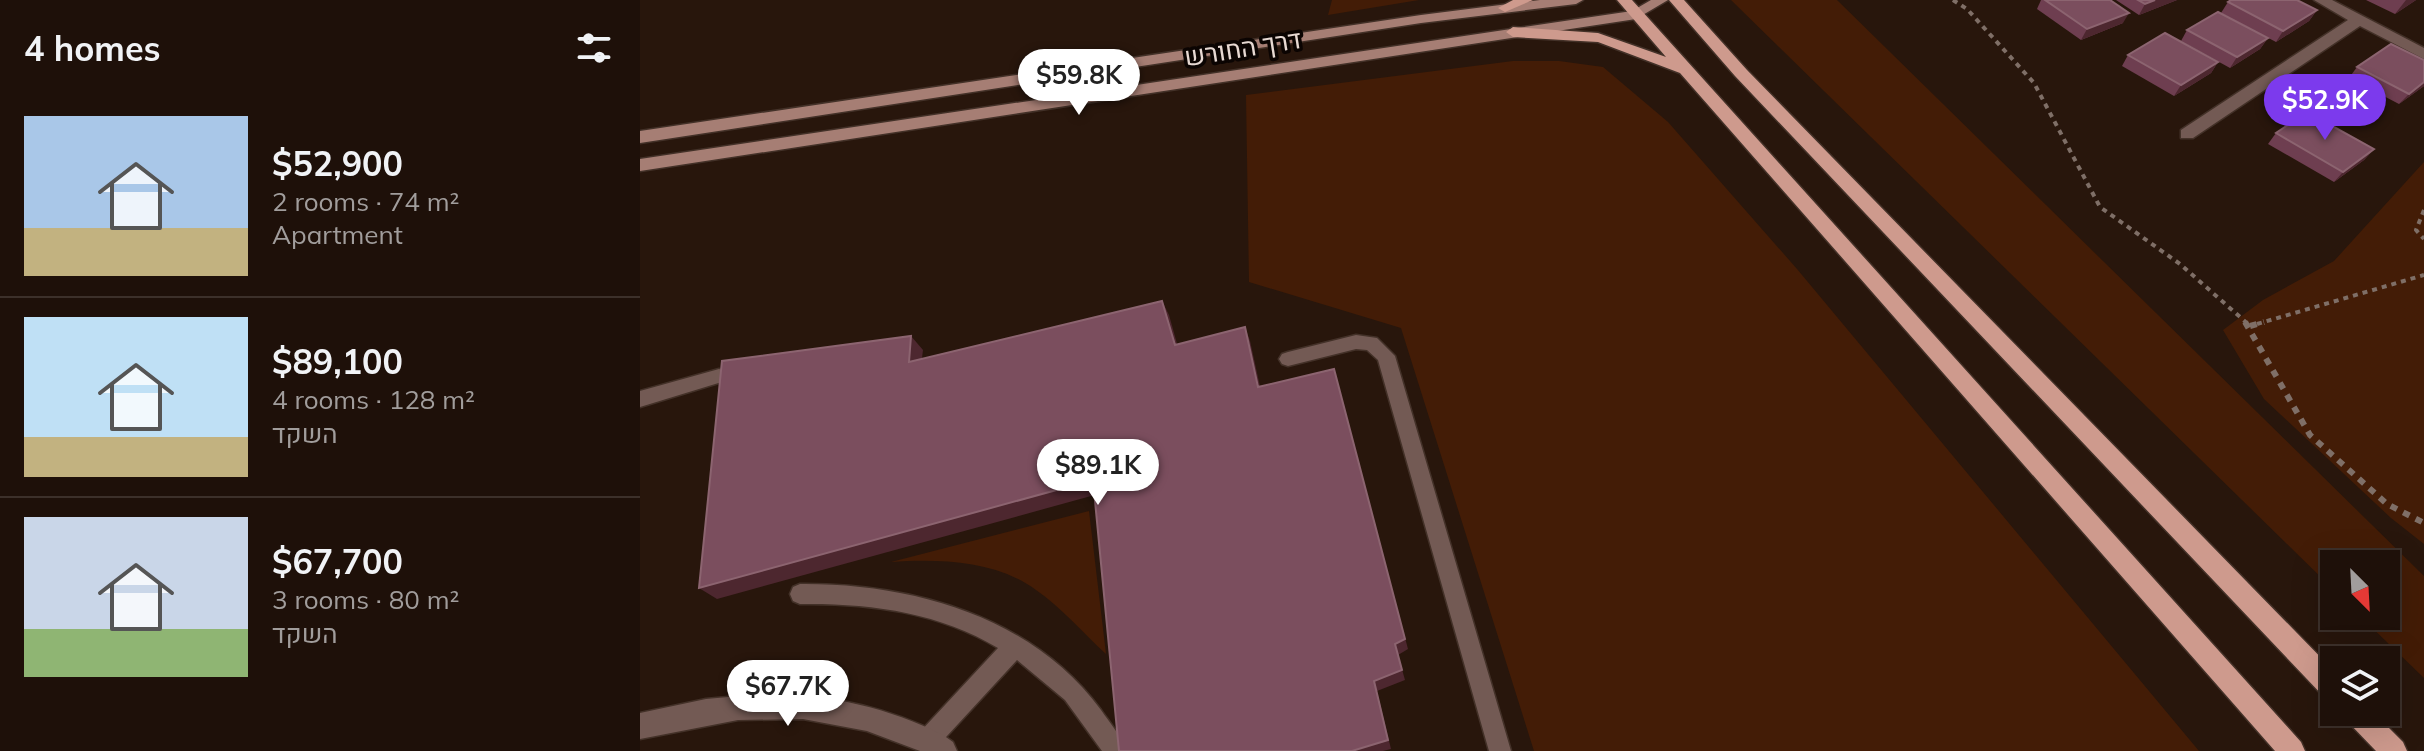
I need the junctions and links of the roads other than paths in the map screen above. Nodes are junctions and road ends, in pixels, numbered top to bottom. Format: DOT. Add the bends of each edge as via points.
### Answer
graph roads {
  1 [pos="1526,0"];
  2 [pos="1576,0"];
  3 [pos="1661,0"];
  4 [pos="1676,0"];
  5 [pos="2321,0"];
  6 [pos="1630,7"];
  7 [pos="1505,8"];
  8 [pos="2359,20"];
  9 [pos="1513,32"];
  10 [pos="2424,54"];
  11 [pos="1686,73"];
  12 [pos="2187,134"];
  13 [pos="640,137"];
  14 [pos="640,165"];
  15 [pos="1288,359"];
  16 [pos="719,376"];
  17 [pos="640,399"];
  18 [pos="800,594"];
  19 [pos="1015,646"];
  20 [pos="2320,674"];
  21 [pos="640,726"];
  22 [pos="2370,726"];
  23 [pos="936,746"];
  24 [pos="1116,751"];
  25 [pos="1500,751"];
  26 [pos="2292,751"];
  27 [pos="2394,751"];
  1 -- 7 [label="main road"];
  2 -- 7 [label="street, דרך החורש"];
  3 -- 6 [label="street, דרך החורש"];
  4 -- 20 [label="main road"];
  5 -- 8 [label="street"];
  6 -- 9 [label="street, דרך החורש"];
  6 -- 11 [label="main road"];
  7 -- 13 [label="street, דרך החורש"];
  8 -- 10 [label="street"];
  8 -- 12 [label="street"];
  9 -- 11 [label="main road" via="1596,35 1633,45"];
  9 -- 14 [label="street, דרך החורש"];
  11 -- 26 [label="main road"];
  15 -- 25 [label="lane" via="1356,342 1371,343 1386,356"];
  16 -- 17 [label="lane"];
  18 -- 19 [label="lane" via="874,595 920,605 972,623"];
  19 -- 23 [label="lane"];
  19 -- 24 [label="lane" via="1056,676"];
  21 -- 23 [label="street" via="756,703 799,704 863,714"];
  22 -- 27 [label="main road"];
}
